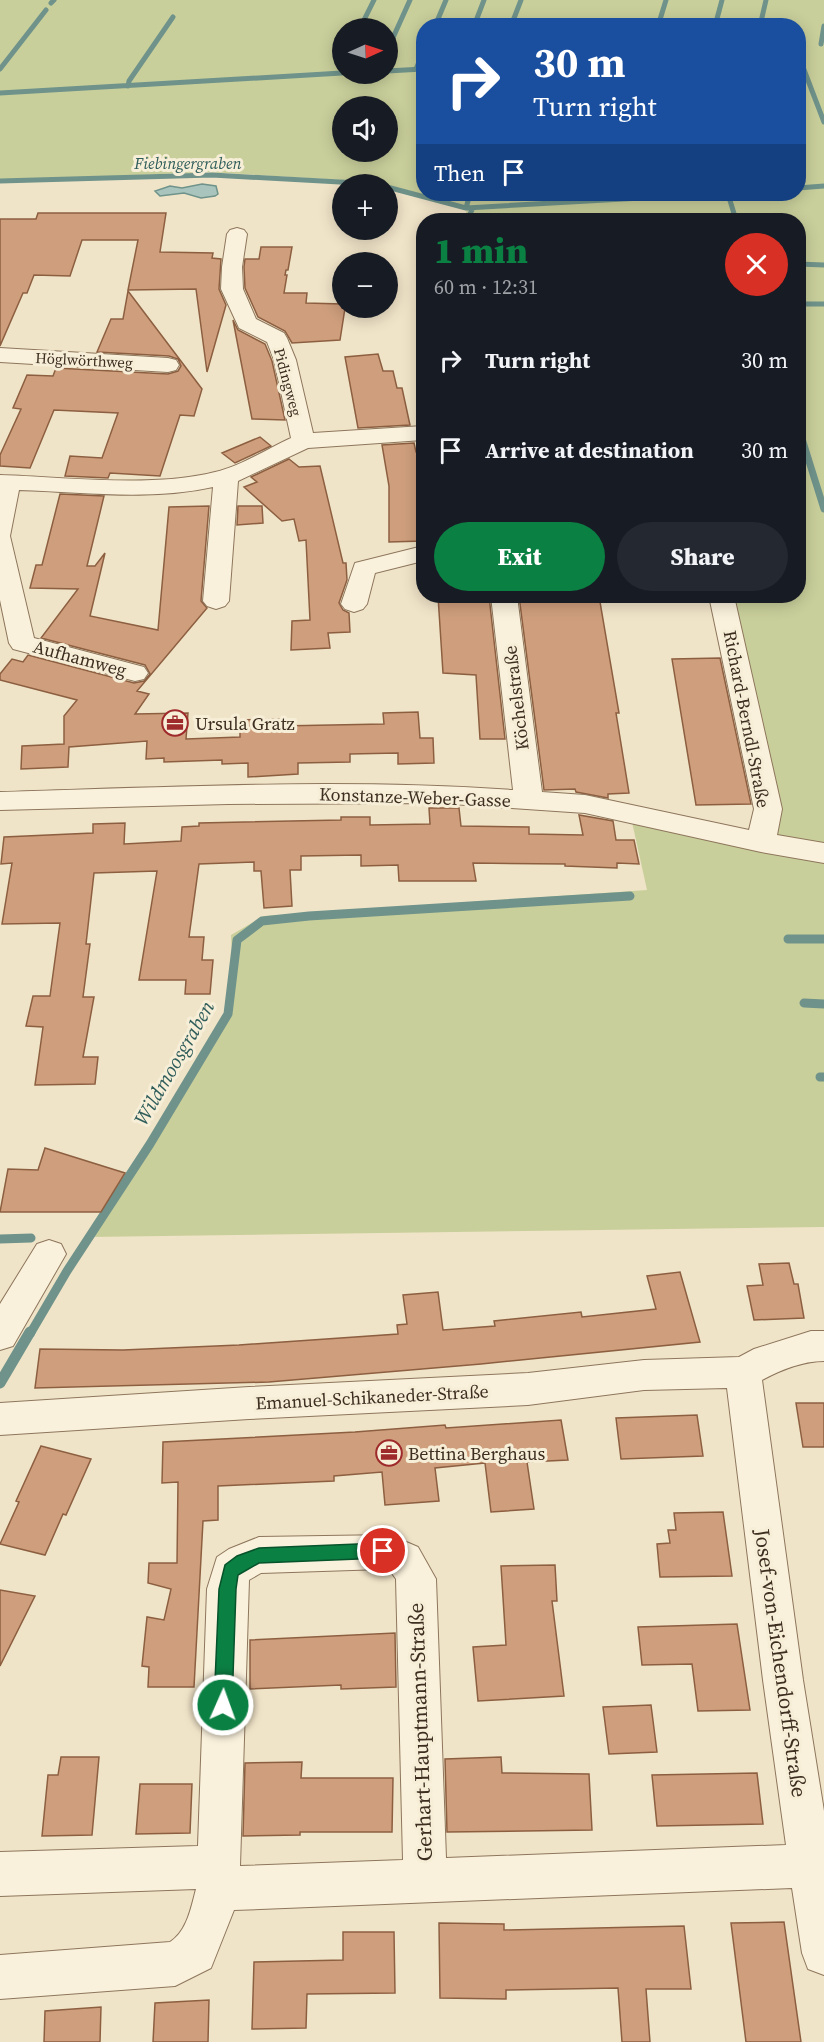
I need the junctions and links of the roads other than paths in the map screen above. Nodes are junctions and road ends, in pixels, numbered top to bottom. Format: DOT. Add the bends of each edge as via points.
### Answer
graph roads {
  1 [pos="237,234"];
  2 [pos="0,355"];
  3 [pos="168,365"];
  4 [pos="416,433"];
  5 [pos="303,441"];
  6 [pos="226,477"];
  7 [pos="4,483"];
  8 [pos="0,532"];
  9 [pos="0,539"];
  10 [pos="416,555"];
  11 [pos="216,601"];
  12 [pos="505,603"];
  13 [pos="724,603"];
  14 [pos="354,604"];
  15 [pos="135,673"];
  16 [pos="0,801"];
  17 [pos="529,801"];
  18 [pos="761,842"];
  19 [pos="824,853"];
  20 [pos="49,1254"];
  21 [pos="0,1335"];
  22 [pos="824,1346"];
  23 [pos="743,1372"];
  24 [pos="0,1419"];
  25 [pos="809,1866"];
  26 [pos="0,1874"];
  27 [pos="218,1878"];
  28 [pos="425,1882"];
  29 [pos="824,1953"];
  30 [pos="0,1977"];
  1 -- 5 [label="street, Pidingweg" via="232,289 248,322 276,338 285,360"];
  2 -- 3 [label="street, Höglwörthweg"];
  4 -- 5 [label="street, Pidingweg"];
  5 -- 6 [label="street, Pidingweg"];
  6 -- 7 [label="street, Pidingweg" via="190,485 146,487"];
  6 -- 11 [label="street"];
  7 -- 8 [label="street"];
  9 -- 15 [label="street, Aufhamweg" via="22,643"];
  10 -- 14 [label="street" via="364,568"];
  12 -- 17 [label="street, Köchelstraße"];
  13 -- 18 [label="street, Richard-Berndl-Straße" via="768,809"];
  16 -- 17 [label="street, Konstanze-Weber-Gasse" via="438,794"];
  17 -- 18 [label="street, Konstanze-Weber-Gasse" via="585,804"];
  18 -- 19 [label="street, Konstanze-Weber-Gasse"];
  20 -- 21 [label="street"];
  22 -- 23 [label="street" via="778,1356"];
  23 -- 24 [label="street, Emanuel-Schikaneder-Straße" via="644,1376 528,1389"];
  23 -- 25 [label="street, Josef-von-Eichendorff-Straße"];
  25 -- 28 [label="street, Gerhart-Hauptmann-Straße"];
  25 -- 29 [label="street, Josef-von-Eichendorff-Straße"];
  26 -- 27 [label="street, Gerhart-Hauptmann-Straße"];
  27 -- 28 [label="street, Gerhart-Hauptmann-Straße"];
  27 -- 28 [label="street, Gerhart-Hauptmann-Straße" via="227,1589 231,1570 259,1555 383,1551 398,1553 409,1562 416,1579"];
  27 -- 30 [label="street, Gerhart-Hauptmann-Straße" via="209,1921 195,1952 175,1965"];
}
